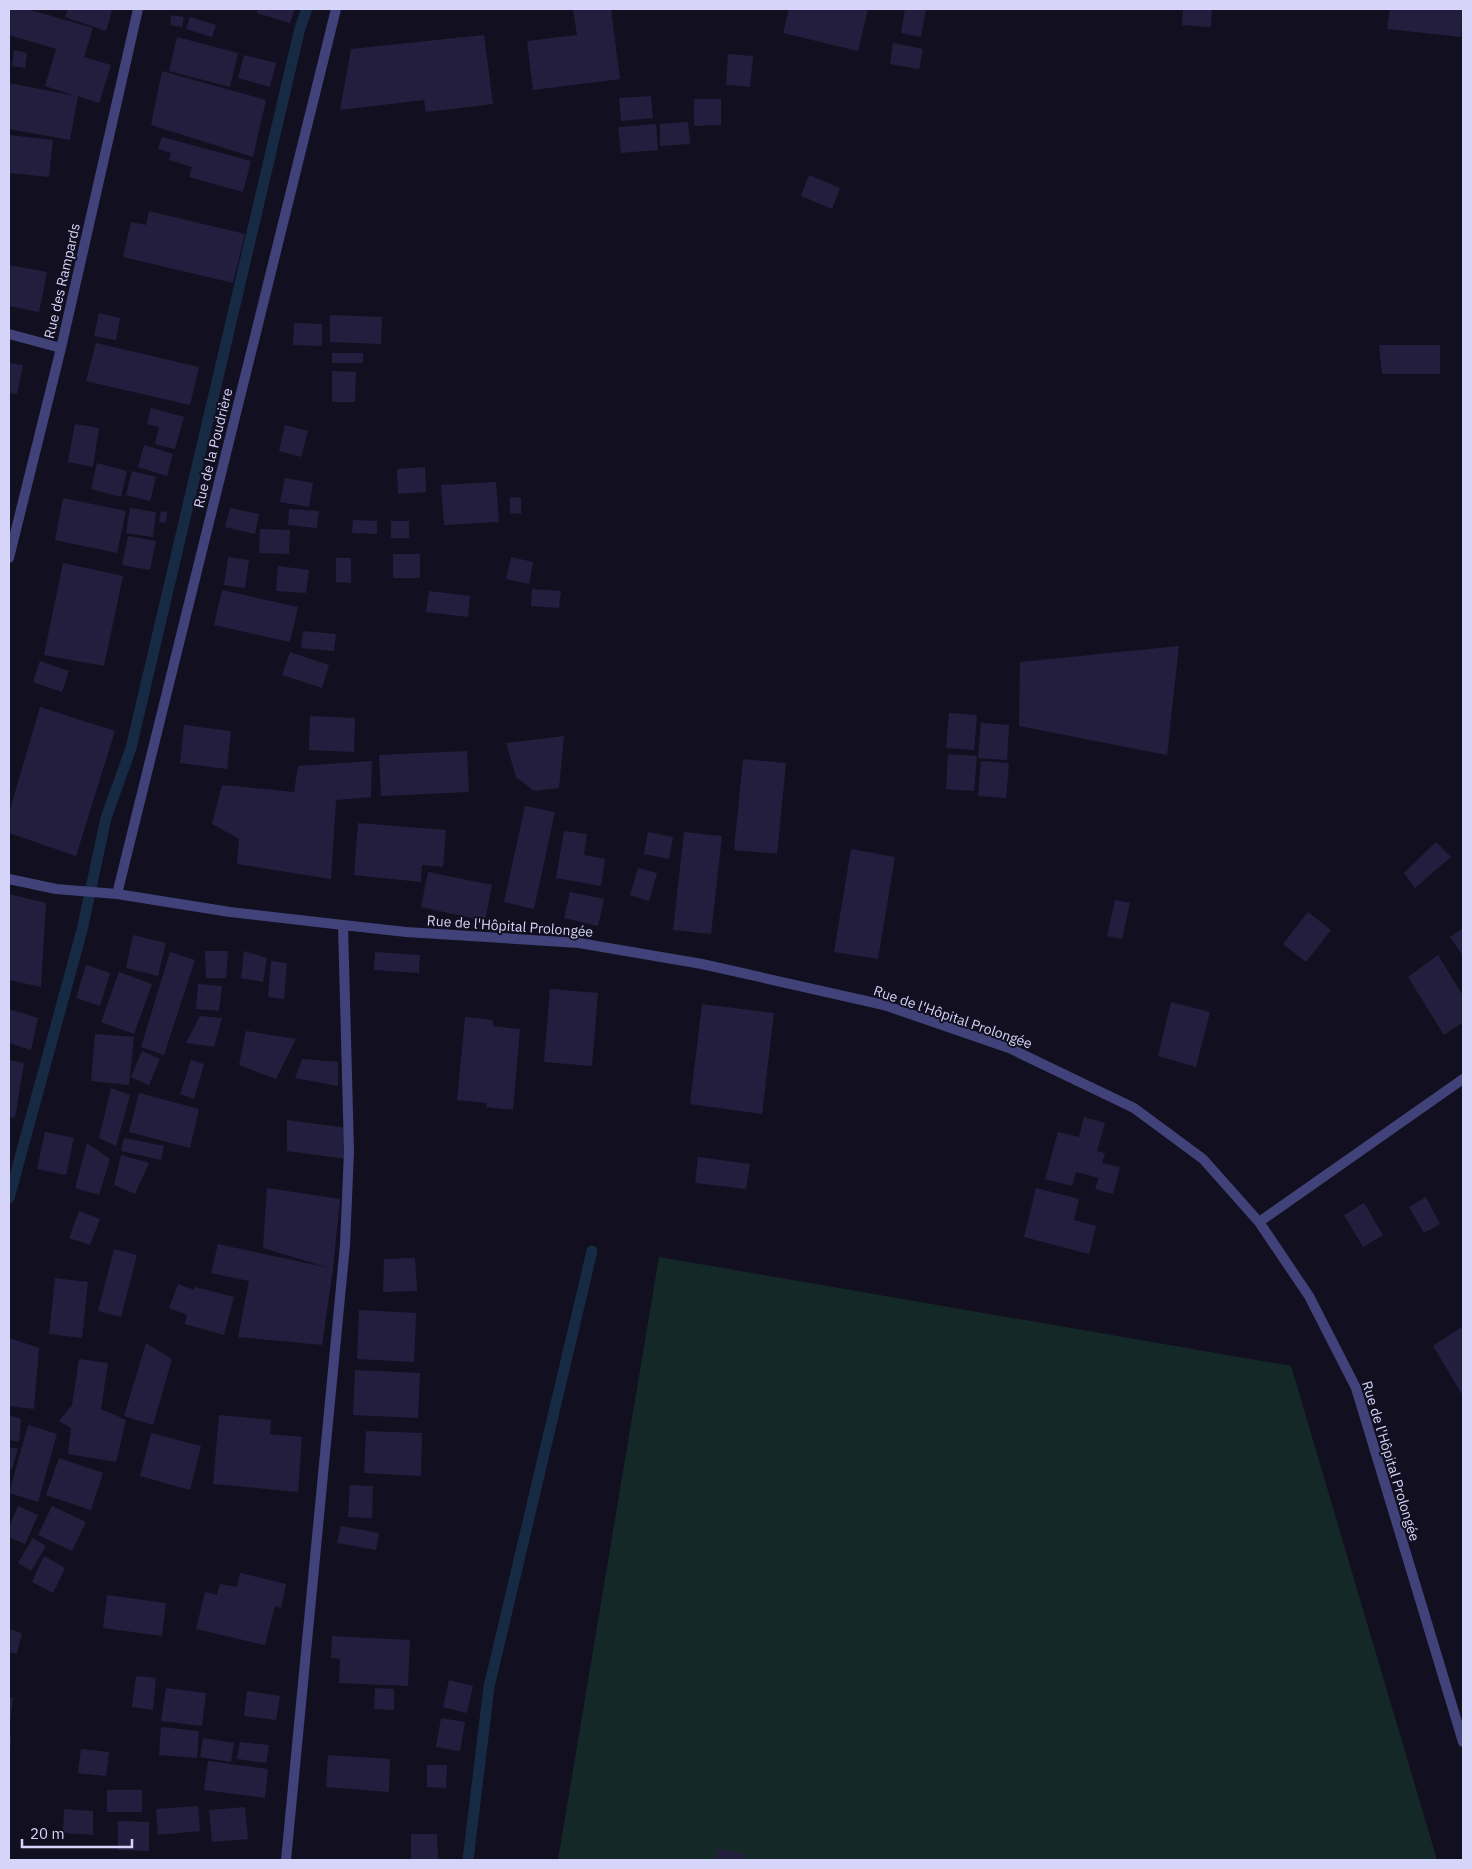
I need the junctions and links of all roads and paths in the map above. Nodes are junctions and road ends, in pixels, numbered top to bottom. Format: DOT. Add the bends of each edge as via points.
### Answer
graph roads {
  1 [pos="138,9"];
  2 [pos="336,9"];
  3 [pos="9,334"];
  4 [pos="61,348"];
  5 [pos="9,558"];
  6 [pos="9,879"];
  7 [pos="117,894"];
  8 [pos="343,925"];
  9 [pos="1463,1079"];
  10 [pos="1259,1222"];
  11 [pos="1463,1742"];
  12 [pos="286,1860"];
  1 -- 4 [label="street, Rue des Rampards"];
  2 -- 7 [label="street, Rue de la Poudrière"];
  3 -- 4 [label="street"];
  4 -- 5 [label="street, Rue des Rampards"];
  6 -- 7 [label="street, Rue de l'Hôpital Prolongée" via="56,889"];
  7 -- 8 [label="street, Rue de l'Hôpital Prolongée"];
  8 -- 10 [label="street, Rue de l'Hôpital Prolongée" via="579,942 702,964 884,1005 1009,1048 1134,1108 1203,1159"];
  8 -- 12 [label="street" via="350,1151 346,1245"];
  9 -- 10 [label="street"];
  10 -- 11 [label="street, Rue de l'Hôpital Prolongée" via="1310,1296 1356,1388"];
}
